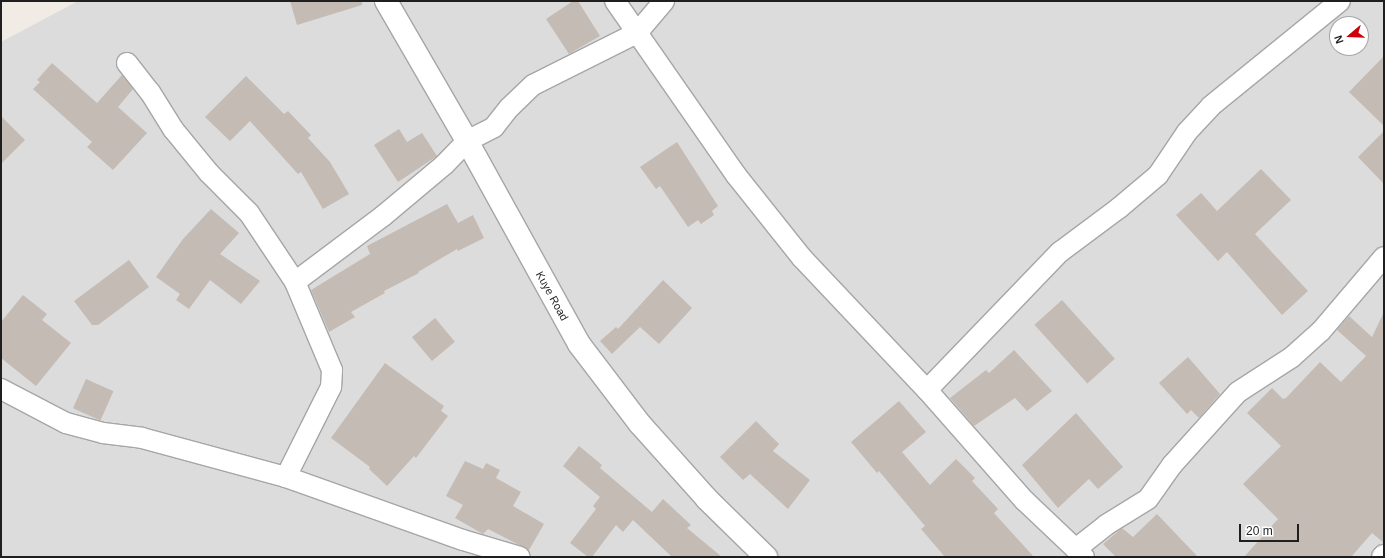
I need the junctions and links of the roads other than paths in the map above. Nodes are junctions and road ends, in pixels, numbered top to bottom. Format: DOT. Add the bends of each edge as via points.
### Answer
graph roads {
  1 [pos="386,1"];
  2 [pos="616,1"];
  3 [pos="664,1"];
  4 [pos="1340,1"];
  5 [pos="636,34"];
  6 [pos="127,63"];
  7 [pos="467,141"];
  8 [pos="1384,257"];
  9 [pos="295,282"];
  10 [pos="1,389"];
  11 [pos="927,390"];
  12 [pos="286,477"];
  13 [pos="1080,553"];
  14 [pos="1384,555"];
  15 [pos="520,557"];
  16 [pos="766,557"];
  17 [pos="1382,557"];
  1 -- 7 [label="street, Kuye Road"];
  2 -- 5 [label="street"];
  3 -- 5 [label="street"];
  4 -- 11 [label="street" via="1211,106 1187,132 1158,175 1060,252"];
  5 -- 7 [label="street" via="533,85 508,108 494,127"];
  5 -- 11 [label="street" via="736,175 802,258"];
  6 -- 9 [label="street" via="150,92 173,129 209,173 249,213"];
  7 -- 9 [label="street" via="444,165 383,216"];
  7 -- 16 [label="street, Kuye Road" via="579,344 640,424 707,499"];
  8 -- 13 [label="street" via="1321,331 1292,357 1238,392 1172,465 1148,499 1106,524"];
  9 -- 12 [label="street" via="332,370 331,387"];
  10 -- 12 [label="street" via="66,423 103,433 142,438"];
  11 -- 13 [label="street" via="1025,500"];
  12 -- 15 [label="street" via="463,540"];
  14 -- 17 [label="street"];
}
